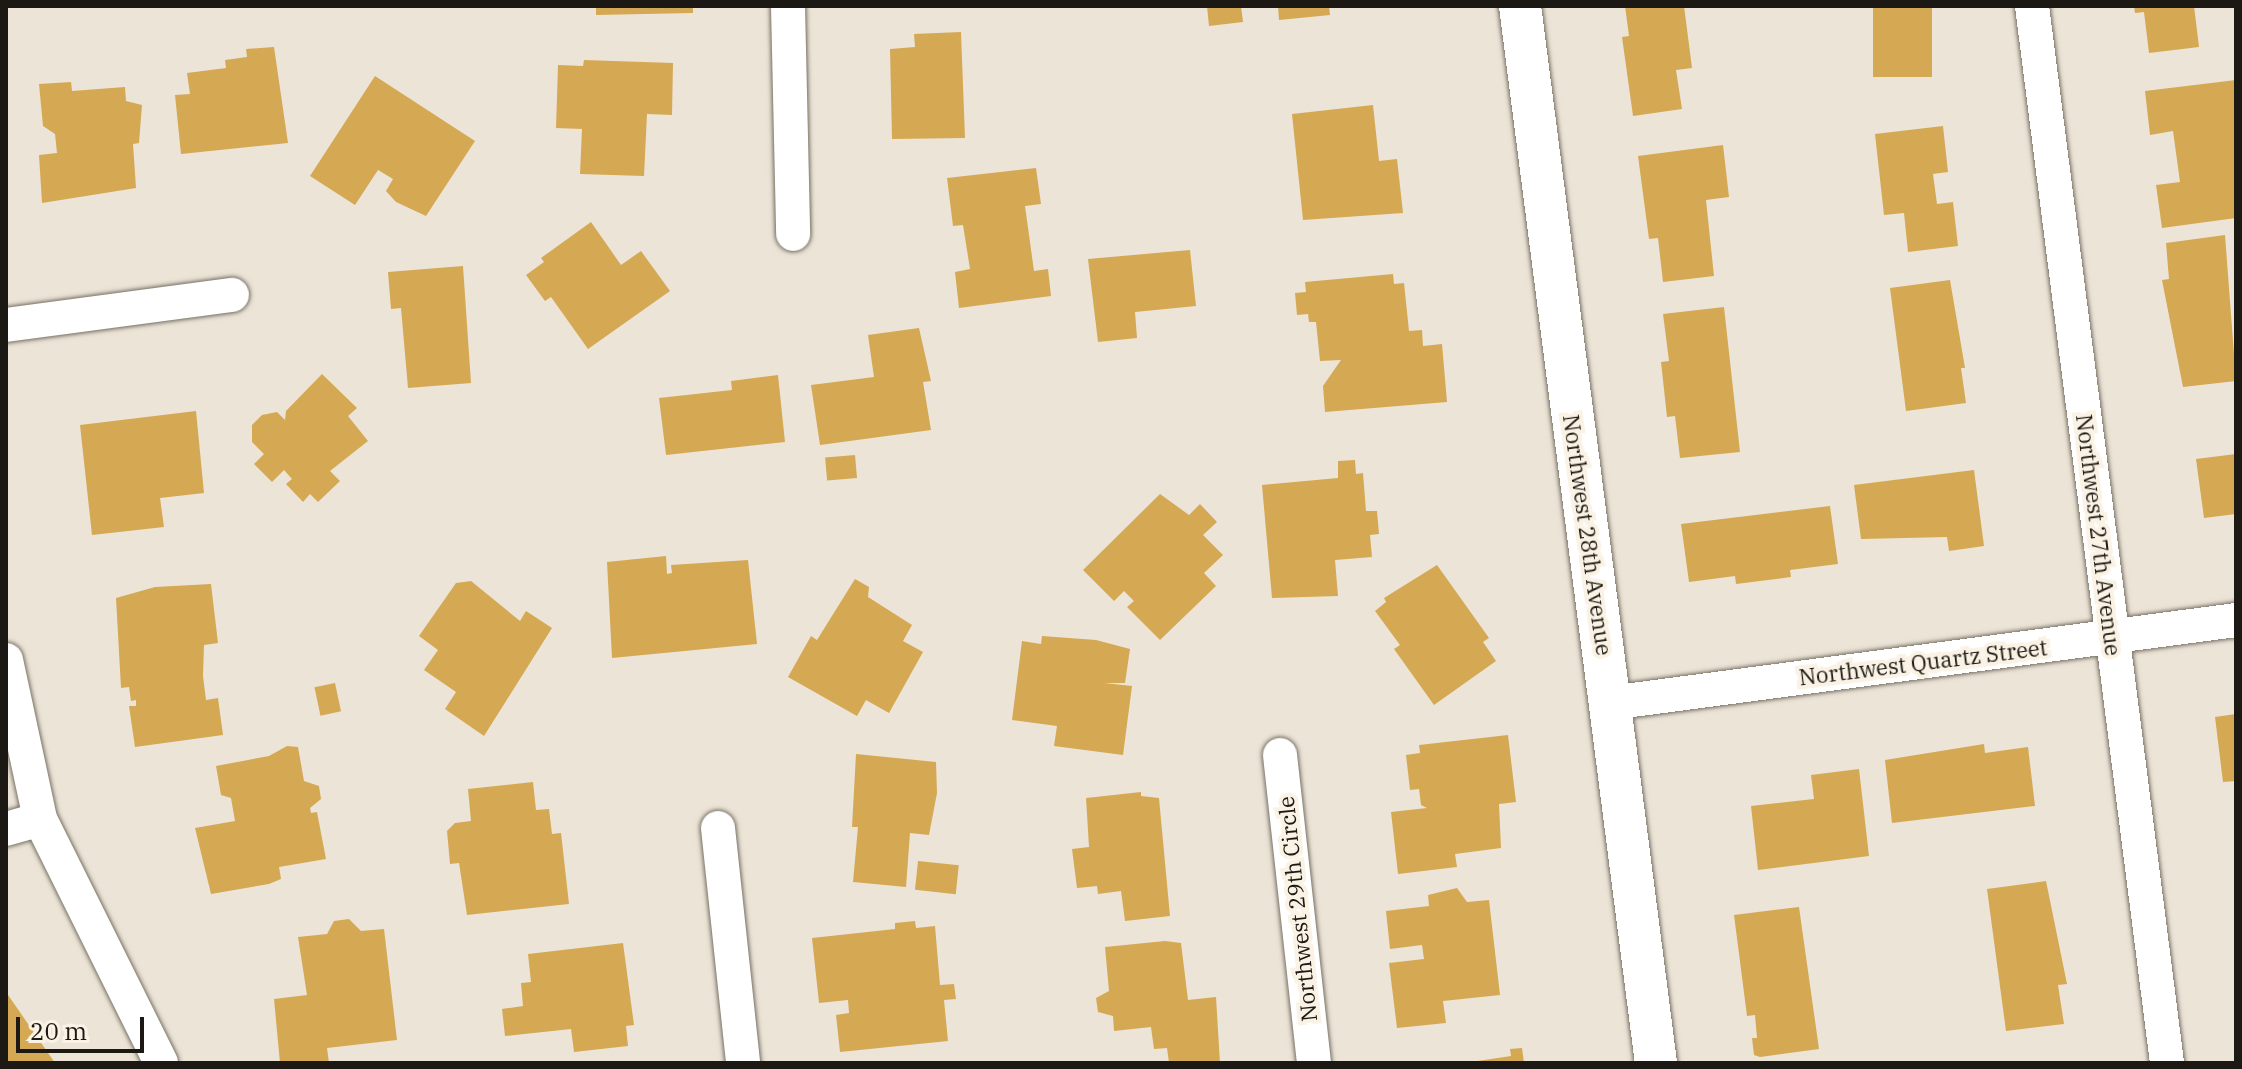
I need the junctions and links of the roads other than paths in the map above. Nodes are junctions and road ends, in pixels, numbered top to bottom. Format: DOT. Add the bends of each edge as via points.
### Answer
graph roads {
  1 [pos="788,6"];
  2 [pos="1520,6"];
  3 [pos="2032,6"];
  4 [pos="793,234"];
  5 [pos="232,295"];
  6 [pos="6,325"];
  7 [pos="2236,620"];
  8 [pos="2112,637"];
  9 [pos="6,660"];
  10 [pos="1610,703"];
  11 [pos="1280,755"];
  12 [pos="40,819"];
  13 [pos="718,828"];
  14 [pos="6,829"];
  15 [pos="161,1063"];
  16 [pos="743,1063"];
  17 [pos="1314,1063"];
  18 [pos="1656,1063"];
  19 [pos="2167,1063"];
  1 -- 4 [label="street"];
  2 -- 10 [label="street, Northwest 28th Avenue"];
  3 -- 8 [label="street, Northwest 27th Avenue"];
  5 -- 6 [label="street"];
  7 -- 8 [label="street, Northwest Quartz Street"];
  8 -- 10 [label="street, Northwest Quartz Street"];
  8 -- 19 [label="street, Northwest 27th Avenue"];
  9 -- 12 [label="street"];
  10 -- 18 [label="street, Northwest 28th Avenue"];
  11 -- 17 [label="street, Northwest 29th Circle"];
  12 -- 14 [label="street"];
  12 -- 15 [label="street"];
  13 -- 16 [label="street"];
}
